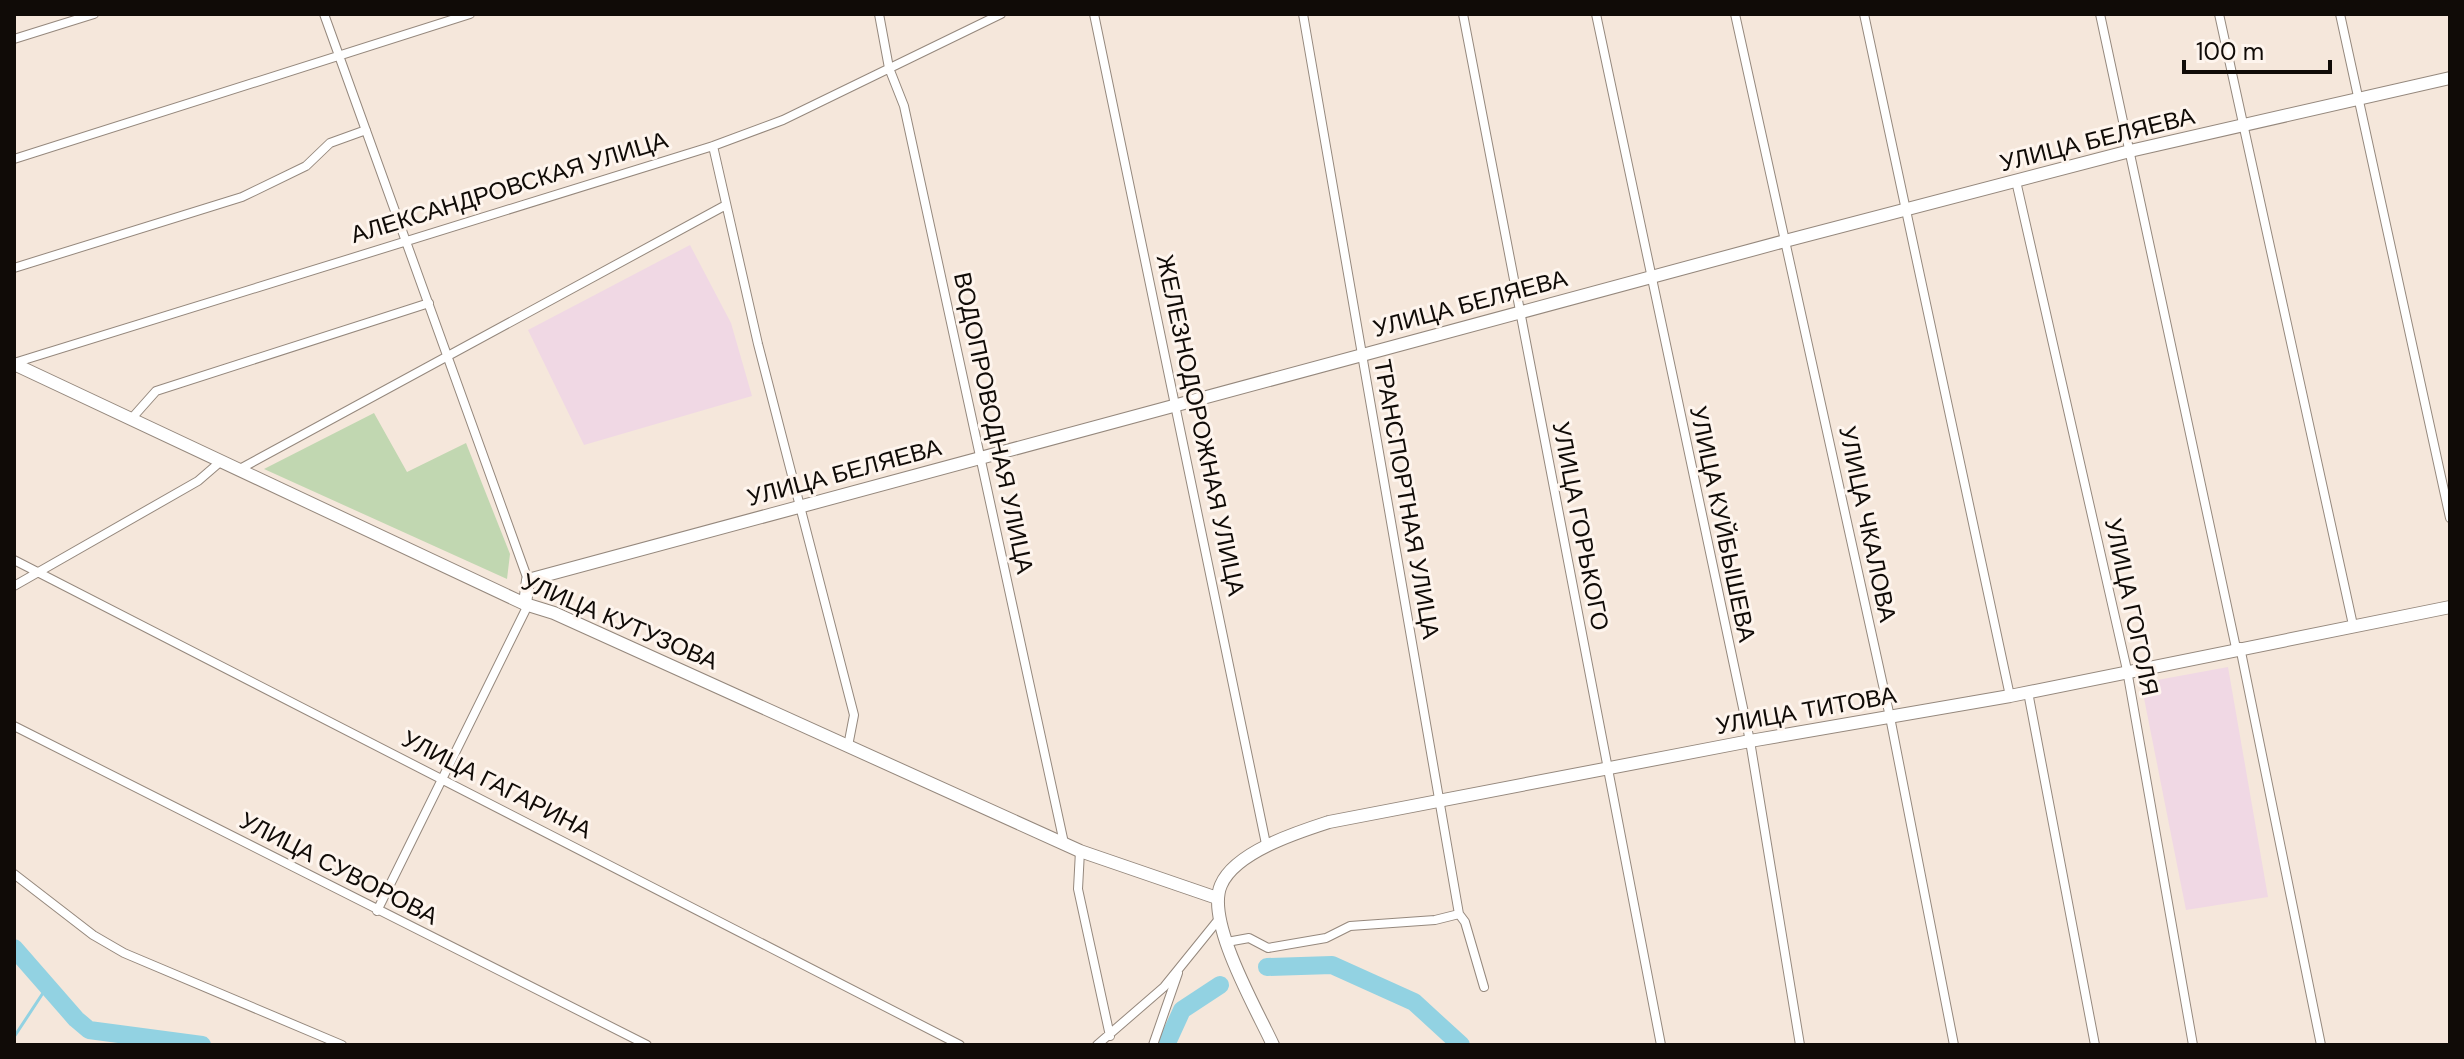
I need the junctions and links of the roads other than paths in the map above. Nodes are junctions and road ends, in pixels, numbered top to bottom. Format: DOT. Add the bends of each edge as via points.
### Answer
graph roads {
  1 [pos="94,14"];
  2 [pos="324,14"];
  3 [pos="470,14"];
  4 [pos="879,14"];
  5 [pos="1001,14"];
  6 [pos="1094,14"];
  7 [pos="1303,14"];
  8 [pos="1463,14"];
  9 [pos="1596,14"];
  10 [pos="1735,14"];
  11 [pos="1864,14"];
  12 [pos="2100,14"];
  13 [pos="2219,14"];
  14 [pos="2340,14"];
  15 [pos="14,39"];
  16 [pos="339,55"];
  17 [pos="889,68"];
  18 [pos="2450,78"];
  19 [pos="2359,100"];
  20 [pos="2244,127"];
  21 [pos="366,130"];
  22 [pos="713,146"];
  23 [pos="2130,151"];
  24 [pos="14,159"];
  25 [pos="2016,181"];
  26 [pos="726,205"];
  27 [pos="1904,212"];
  28 [pos="406,239"];
  29 [pos="1785,241"];
  30 [pos="14,268"];
  31 [pos="1650,277"];
  32 [pos="429,303"];
  33 [pos="1521,312"];
  34 [pos="1363,354"];
  35 [pos="449,357"];
  36 [pos="14,363"];
  37 [pos="1177,405"];
  38 [pos="132,418"];
  39 [pos="982,457"];
  40 [pos="220,462"];
  41 [pos="238,470"];
  42 [pos="799,507"];
  43 [pos="2450,518"];
  44 [pos="14,560"];
  45 [pos="37,572"];
  46 [pos="528,580"];
  47 [pos="14,586"];
  48 [pos="526,604"];
  49 [pos="2450,607"];
  50 [pos="2353,625"];
  51 [pos="2238,648"];
  52 [pos="2127,670"];
  53 [pos="2028,692"];
  54 [pos="2010,696"];
  55 [pos="1890,717"];
  56 [pos="14,726"];
  57 [pos="1750,741"];
  58 [pos="848,746"];
  59 [pos="1608,770"];
  60 [pos="442,778"];
  61 [pos="1440,801"];
  62 [pos="1064,843"];
  63 [pos="1266,844"];
  64 [pos="1080,851"];
  65 [pos="14,874"];
  66 [pos="1217,898"];
  67 [pos="377,911"];
  68 [pos="1459,914"];
  69 [pos="1219,919"];
  70 [pos="1227,942"];
  71 [pos="1181,965"];
  72 [pos="1484,987"];
  73 [pos="1110,1036"];
  74 [pos="342,1045"];
  75 [pos="647,1045"];
  76 [pos="960,1045"];
  77 [pos="1097,1045"];
  78 [pos="1153,1045"];
  79 [pos="1273,1045"];
  80 [pos="1661,1045"];
  81 [pos="1800,1045"];
  82 [pos="1954,1045"];
  83 [pos="2095,1045"];
  84 [pos="2193,1045"];
  85 [pos="2321,1045"];
  1 -- 15 [label="street"];
  2 -- 16 [label="street"];
  3 -- 16 [label="street"];
  4 -- 17 [label="street, ВОДОПРОВОДНАЯ УЛИЦА"];
  5 -- 17 [label="street, АЛЕКСАНДРОВСКАЯ УЛИЦА"];
  6 -- 37 [label="street, ЖЕЛЕЗНОДОРОЖНАЯ УЛИЦА"];
  7 -- 34 [label="street, ТРАНСПОРТНАЯ УЛИЦА"];
  8 -- 33 [label="street, УЛИЦА ГОРЬКОГО"];
  9 -- 31 [label="street, УЛИЦА КУЙБЫШЕВА"];
  10 -- 29 [label="street, УЛИЦА ЧКАЛОВА"];
  11 -- 27 [label="street"];
  12 -- 23 [label="street"];
  13 -- 20 [label="street"];
  14 -- 19 [label="street"];
  16 -- 21 [label="street"];
  16 -- 24 [label="street"];
  17 -- 22 [label="street, АЛЕКСАНДРОВСКАЯ УЛИЦА" via="783,120"];
  17 -- 39 [label="street, ВОДОПРОВОДНАЯ УЛИЦА" via="904,106"];
  18 -- 19 [label="main road, УЛИЦА БЕЛЯЕВА"];
  19 -- 20 [label="main road, УЛИЦА БЕЛЯЕВА"];
  19 -- 43 [label="street"];
  20 -- 23 [label="main road, УЛИЦА БЕЛЯЕВА"];
  20 -- 50 [label="street"];
  21 -- 28 [label="street"];
  21 -- 30 [label="street" via="330,143 306,166 242,197"];
  22 -- 26 [label="street"];
  22 -- 28 [label="street, АЛЕКСАНДРОВСКАЯ УЛИЦА"];
  23 -- 25 [label="main road, УЛИЦА БЕЛЯЕВА"];
  23 -- 51 [label="street"];
  25 -- 27 [label="main road, УЛИЦА БЕЛЯЕВА"];
  25 -- 52 [label="street, УЛИЦА ГОГОЛЯ"];
  26 -- 35 [label="street"];
  26 -- 42 [label="street"];
  27 -- 29 [label="main road, УЛИЦА БЕЛЯЕВА"];
  27 -- 54 [label="street"];
  28 -- 32 [label="street"];
  28 -- 36 [label="street, АЛЕКСАНДРОВСКАЯ УЛИЦА"];
  29 -- 31 [label="main road, УЛИЦА БЕЛЯЕВА"];
  29 -- 55 [label="street, УЛИЦА ЧКАЛОВА"];
  31 -- 33 [label="main road, УЛИЦА БЕЛЯЕВА"];
  31 -- 57 [label="street, УЛИЦА КУЙБЫШЕВА"];
  32 -- 35 [label="street"];
  32 -- 38 [label="street" via="156,391"];
  33 -- 34 [label="main road, УЛИЦА БЕЛЯЕВА"];
  33 -- 59 [label="street, УЛИЦА ГОРЬКОГО"];
  34 -- 37 [label="main road, УЛИЦА БЕЛЯЕВА"];
  34 -- 61 [label="street, ТРАНСПОРТНАЯ УЛИЦА"];
  35 -- 41 [label="street"];
  35 -- 46 [label="street"];
  36 -- 38 [label="main road, УЛИЦА КУТУЗОВА"];
  37 -- 39 [label="main road, УЛИЦА БЕЛЯЕВА"];
  37 -- 63 [label="street, ЖЕЛЕЗНОДОРОЖНАЯ УЛИЦА"];
  38 -- 40 [label="main road, УЛИЦА КУТУЗОВА"];
  39 -- 42 [label="main road, УЛИЦА БЕЛЯЕВА"];
  39 -- 62 [label="street, ВОДОПРОВОДНАЯ УЛИЦА"];
  40 -- 41 [label="main road, УЛИЦА КУТУЗОВА"];
  40 -- 45 [label="street" via="198,481"];
  41 -- 48 [label="main road, УЛИЦА КУТУЗОВА"];
  42 -- 46 [label="main road, УЛИЦА БЕЛЯЕВА"];
  42 -- 58 [label="street" via="854,715"];
  44 -- 45 [label="street, УЛИЦА ГАГАРИНА"];
  45 -- 47 [label="street"];
  45 -- 60 [label="street, УЛИЦА ГАГАРИНА"];
  46 -- 48 [label="main road"];
  48 -- 58 [label="main road, УЛИЦА КУТУЗОВА"];
  48 -- 60 [label="street"];
  49 -- 50 [label="main road, УЛИЦА ТИТОВА"];
  50 -- 51 [label="main road, УЛИЦА ТИТОВА"];
  51 -- 52 [label="main road, УЛИЦА ТИТОВА"];
  51 -- 85 [label="street"];
  52 -- 53 [label="main road, УЛИЦА ТИТОВА"];
  52 -- 84 [label="street, УЛИЦА ГОГОЛЯ"];
  53 -- 54 [label="main road, УЛИЦА ТИТОВА"];
  53 -- 83 [label="street"];
  54 -- 55 [label="main road, УЛИЦА ТИТОВА"];
  55 -- 57 [label="main road, УЛИЦА ТИТОВА"];
  55 -- 82 [label="street, УЛИЦА ЧКАЛОВА"];
  56 -- 67 [label="street, УЛИЦА СУВОРОВА"];
  57 -- 59 [label="main road, УЛИЦА ТИТОВА"];
  57 -- 81 [label="street, УЛИЦА КУЙБЫШЕВА"];
  58 -- 62 [label="main road, УЛИЦА КУТУЗОВА"];
  59 -- 61 [label="main road, УЛИЦА ТИТОВА"];
  59 -- 80 [label="street, УЛИЦА ГОРЬКОГО"];
  60 -- 67 [label="street"];
  60 -- 76 [label="street, УЛИЦА ГАГАРИНА"];
  61 -- 63 [label="main road, УЛИЦА ТИТОВА" via="1329,822"];
  61 -- 68 [label="street, ТРАНСПОРТНАЯ УЛИЦА"];
  62 -- 64 [label="main road, УЛИЦА КУТУЗОВА"];
  63 -- 66 [label="main road, УЛИЦА ТИТОВА" via="1222,882"];
  64 -- 66 [label="main road, УЛИЦА КУТУЗОВА"];
  64 -- 73 [label="street" via="1078,889"];
  65 -- 74 [label="street" via="124,953"];
  66 -- 69 [label="main road"];
  67 -- 75 [label="street, УЛИЦА СУВОРОВА"];
  68 -- 70 [label="street" via="1350,926 1326,938 1268,948 1249,938"];
  68 -- 72 [label="street, ТРАНСПОРТНАЯ УЛИЦА"];
  69 -- 70 [label="main road"];
  69 -- 71 [label="street"];
  70 -- 79 [label="main road"];
  71 -- 73 [label="street"];
  71 -- 78 [label="street"];
  73 -- 77 [label="street"];
}
